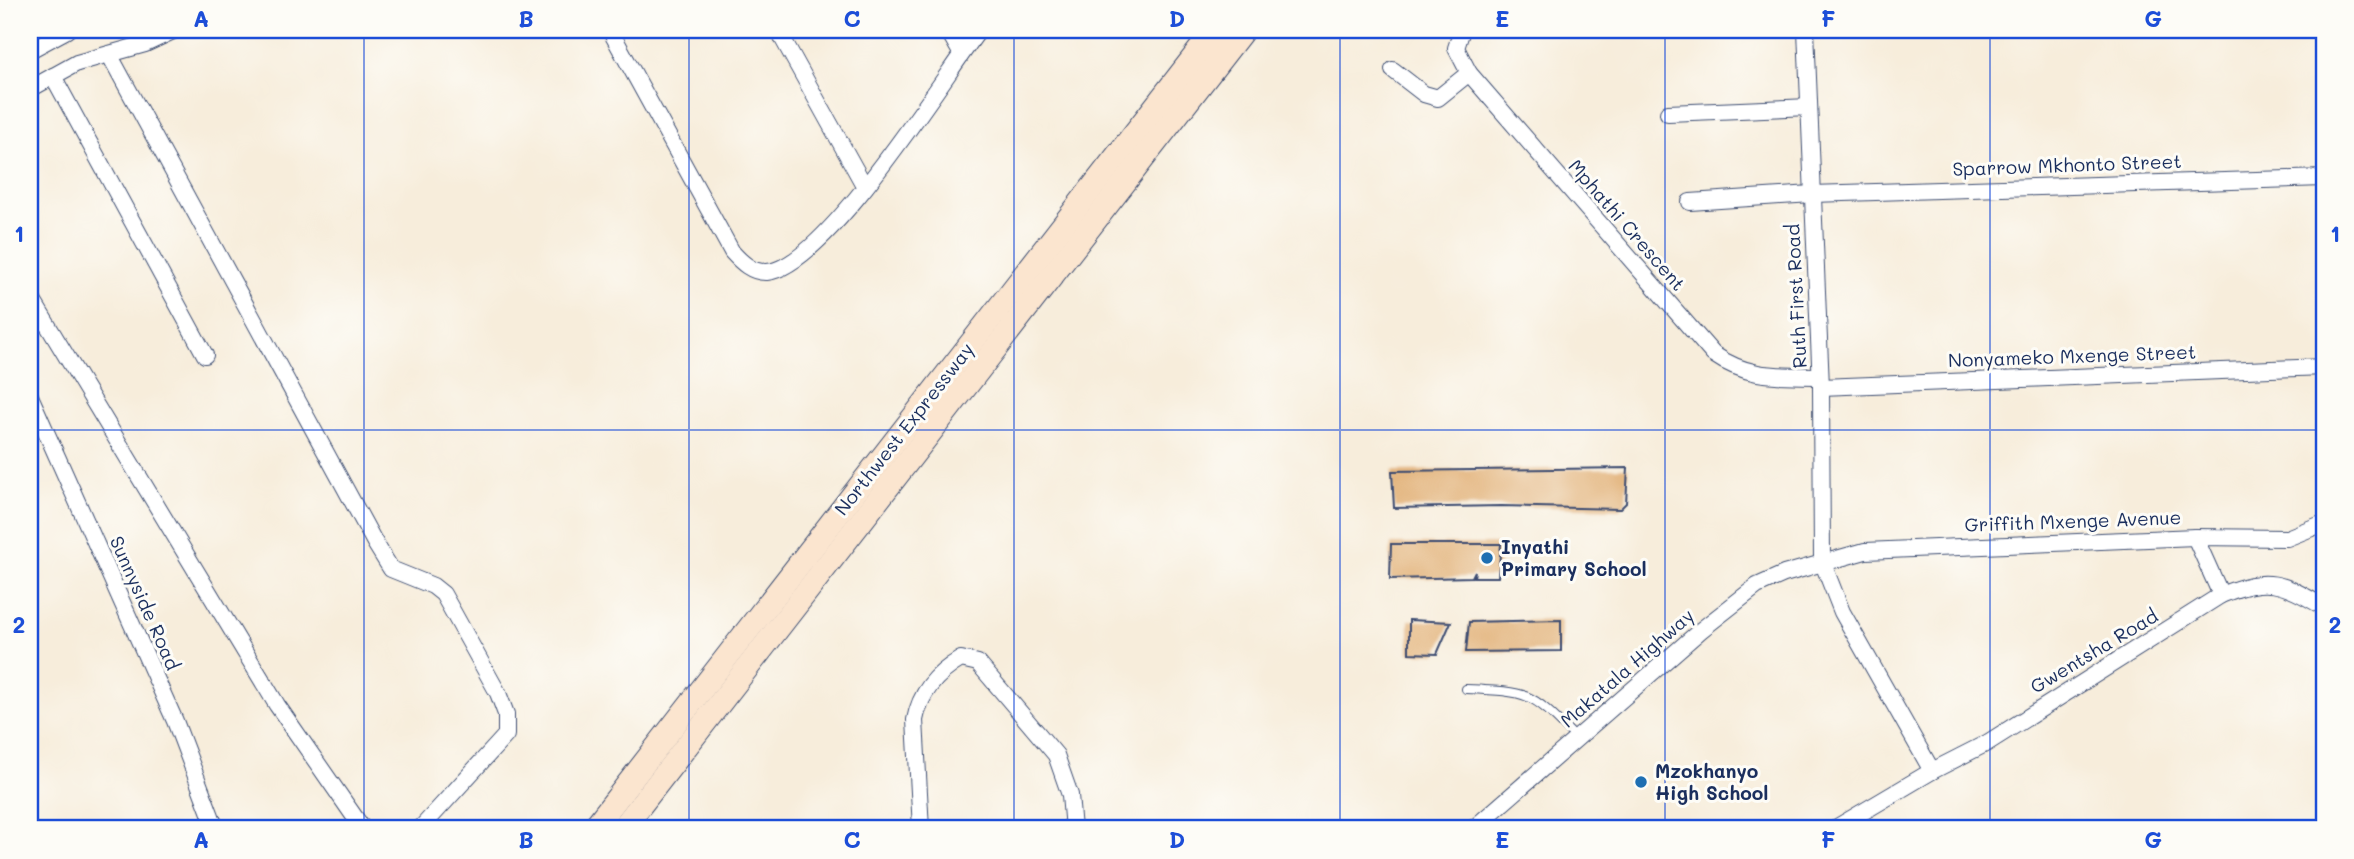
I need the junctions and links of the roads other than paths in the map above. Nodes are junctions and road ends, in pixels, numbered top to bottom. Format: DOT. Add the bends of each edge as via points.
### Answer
graph roads {
  1 [pos="67,30"];
  2 [pos="175,30"];
  3 [pos="610,30"];
  4 [pos="778,30"];
  5 [pos="948,30"];
  6 [pos="979,30"];
  7 [pos="1215,30"];
  8 [pos="1244,30"];
  9 [pos="1462,30"];
  10 [pos="1806,30"];
  11 [pos="30,50"];
  12 [pos="961,53"];
  13 [pos="109,54"];
  14 [pos="1393,70"];
  15 [pos="1469,73"];
  16 [pos="53,76"];
  17 [pos="30,89"];
  18 [pos="1809,107"];
  19 [pos="1668,113"];
  20 [pos="2324,178"];
  21 [pos="865,187"];
  22 [pos="1812,194"];
  23 [pos="1690,202"];
  24 [pos="30,296"];
  25 [pos="205,355"];
  26 [pos="2324,367"];
  27 [pos="1821,382"];
  28 [pos="30,396"];
  29 [pos="2324,523"];
  30 [pos="2195,537"];
  31 [pos="1822,561"];
  32 [pos="2221,595"];
  33 [pos="2324,607"];
  34 [pos="1466,690"];
  35 [pos="1577,739"];
  36 [pos="1932,771"];
  37 [pos="216,829"];
  38 [pos="363,829"];
  39 [pos="420,829"];
  40 [pos="593,829"];
  41 [pos="622,829"];
  42 [pos="921,829"];
  43 [pos="1073,829"];
  44 [pos="1473,829"];
  45 [pos="1833,829"];
  1 -- 11 [label="street"];
  2 -- 13 [label="street"];
  3 -- 21 [label="street" via="732,252 752,270 780,269 797,258 820,240"];
  4 -- 21 [label="street"];
  5 -- 12 [label="street"];
  6 -- 12 [label="street"];
  7 -- 40 [label="main road, Northwest Expressway"];
  8 -- 41 [label="main road, Northwest Expressway"];
  9 -- 15 [label="street, Mphathi Crescent" via="1457,48"];
  10 -- 18 [label="street, Ruth First Road"];
  12 -- 21 [label="street"];
  13 -- 16 [label="street" via="85,59"];
  13 -- 39 [label="street" via="375,543 391,569 443,594 498,694 506,714 506,734"];
  14 -- 15 [label="street" via="1424,94 1438,98"];
  15 -- 27 [label="street, Mphathi Crescent" via="1713,354 1741,371"];
  16 -- 17 [label="street"];
  16 -- 25 [label="street"];
  18 -- 19 [label="street"];
  18 -- 22 [label="street, Ruth First Road"];
  20 -- 22 [label="street, Sparrow Mkhonto Street"];
  22 -- 23 [label="street, Sparrow Mkhonto Street"];
  22 -- 27 [label="street, Ruth First Road"];
  24 -- 38 [label="street" via="277,705"];
  26 -- 27 [label="street, Nonyameko Mxenge Street"];
  27 -- 31 [label="street, Ruth First Road"];
  28 -- 37 [label="street, Sunnyside Road" via="175,721"];
  29 -- 30 [label="street, Griffith Mxenge Avenue" via="2287,538"];
  30 -- 31 [label="street, Griffith Mxenge Avenue" via="1865,551"];
  30 -- 32 [label="street"];
  31 -- 35 [label="street, Makatala Highway" via="1757,586"];
  31 -- 36 [label="street" via="1842,612"];
  32 -- 33 [label="street, Gwentsha Road" via="2242,586 2273,582"];
  32 -- 36 [label="street, Gwentsha Road" via="1987,743"];
  34 -- 35 [label="lane" via="1531,695"];
  35 -- 44 [label="street, Makatala Highway"];
  36 -- 45 [label="street, Gwentsha Road"];
  42 -- 43 [label="street" via="917,707 926,688 961,659 978,663 1056,755 1070,796"];
}
